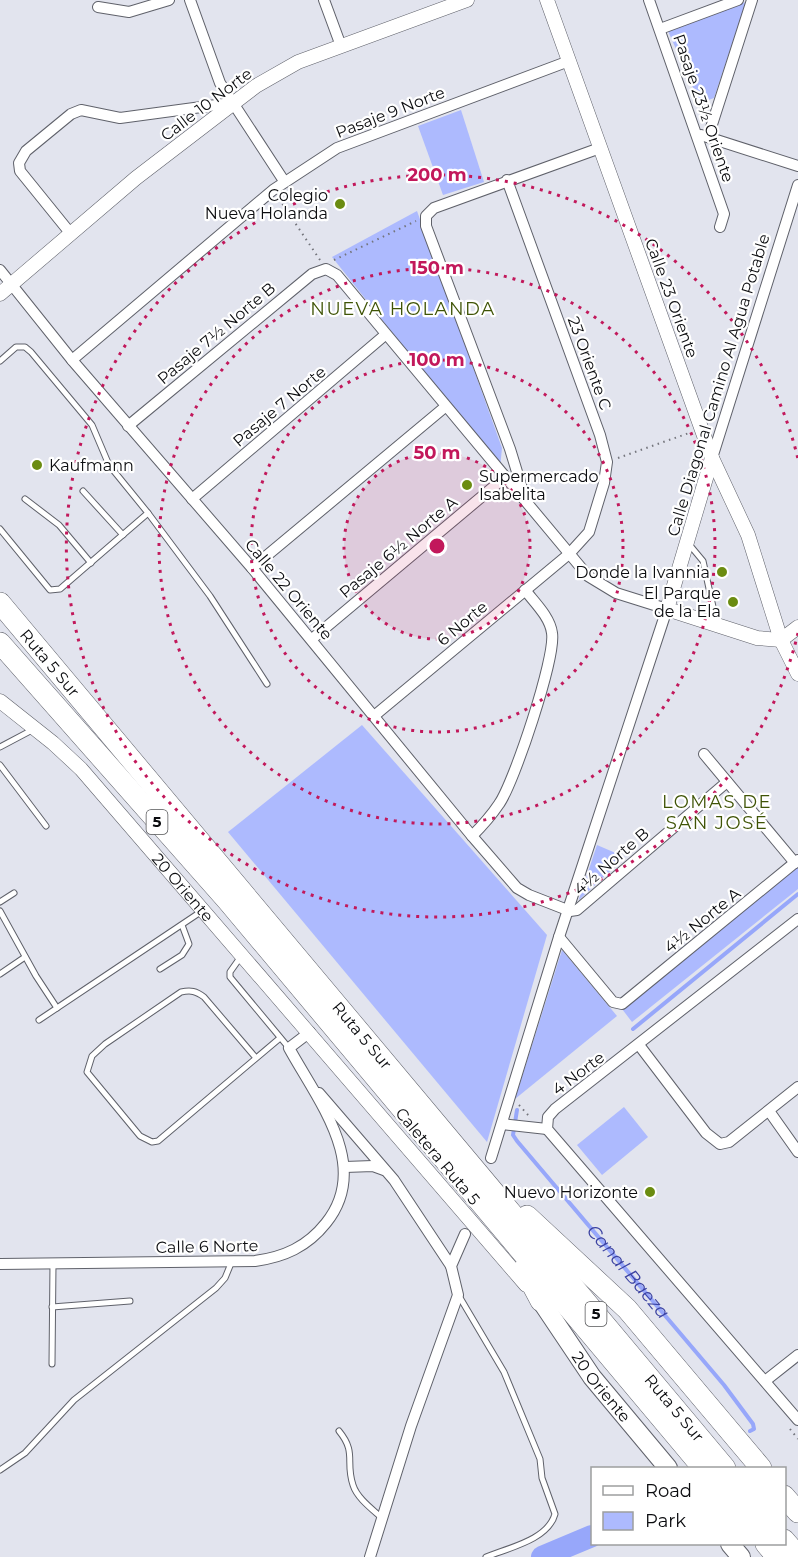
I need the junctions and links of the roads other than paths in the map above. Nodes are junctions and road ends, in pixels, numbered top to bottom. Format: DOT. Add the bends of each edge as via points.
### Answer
graph roads {
  1 [pos="169,0"];
  2 [pos="189,0"];
  3 [pos="324,0"];
  4 [pos="467,0"];
  5 [pos="547,0"];
  6 [pos="649,0"];
  7 [pos="738,0"];
  8 [pos="752,0"];
  9 [pos="98,7"];
  10 [pos="660,28"];
  11 [pos="340,46"];
  12 [pos="569,61"];
  13 [pos="231,103"];
  14 [pos="703,136"];
  15 [pos="600,148"];
  16 [pos="798,166"];
  17 [pos="507,180"];
  18 [pos="284,181"];
  19 [pos="798,185"];
  20 [pos="720,227"];
  21 [pos="71,234"];
  22 [pos="0,270"];
  23 [pos="12,284"];
  24 [pos="0,294"];
  25 [pos="385,335"];
  26 [pos="72,360"];
  27 [pos="0,361"];
  28 [pos="445,407"];
  29 [pos="128,426"];
  30 [pos="712,458"];
  31 [pos="504,478"];
  32 [pos="83,491"];
  33 [pos="729,496"];
  34 [pos="26,499"];
  35 [pos="192,499"];
  36 [pos="700,502"];
  37 [pos="527,504"];
  38 [pos="148,513"];
  39 [pos="0,529"];
  40 [pos="123,535"];
  41 [pos="687,542"];
  42 [pos="569,554"];
  43 [pos="91,563"];
  44 [pos="252,568"];
  45 [pos="525,590"];
  46 [pos="0,603"];
  47 [pos="667,609"];
  48 [pos="717,625"];
  49 [pos="798,627"];
  50 [pos="312,639"];
  51 [pos="781,640"];
  52 [pos="0,644"];
  53 [pos="798,674"];
  54 [pos="267,684"];
  55 [pos="0,701"];
  56 [pos="374,716"];
  57 [pos="35,728"];
  58 [pos="0,747"];
  59 [pos="704,754"];
  60 [pos="0,765"];
  61 [pos="727,782"];
  62 [pos="46,826"];
  63 [pos="472,836"];
  64 [pos="796,861"];
  65 [pos="15,893"];
  66 [pos="0,902"];
  67 [pos="204,910"];
  68 [pos="567,910"];
  69 [pos="0,911"];
  70 [pos="798,919"];
  71 [pos="182,925"];
  72 [pos="559,937"];
  73 [pos="242,954"];
  74 [pos="25,957"];
  75 [pos="160,969"];
  76 [pos="0,974"];
  77 [pos="57,1008"];
  78 [pos="39,1020"];
  79 [pos="310,1032"];
  80 [pos="280,1038"];
  81 [pos="639,1045"];
  82 [pos="289,1048"];
  83 [pos="256,1058"];
  84 [pos="304,1076"];
  85 [pos="798,1087"];
  86 [pos="769,1110"];
  87 [pos="510,1126"];
  88 [pos="547,1129"];
  89 [pos="798,1152"];
  90 [pos="491,1158"];
  91 [pos="467,1160"];
  92 [pos="345,1167"];
  93 [pos="387,1172"];
  94 [pos="492,1217"];
  95 [pos="465,1234"];
  96 [pos="232,1261"];
  97 [pos="0,1263"];
  98 [pos="53,1263"];
  99 [pos="451,1266"];
  100 [pos="458,1295"];
  101 [pos="130,1301"];
  102 [pos="541,1301"];
  103 [pos="52,1307"];
  104 [pos="798,1355"];
  105 [pos="52,1364"];
  106 [pos="765,1381"];
  107 [pos="798,1420"];
  108 [pos="339,1431"];
  109 [pos="667,1467"];
  110 [pos="702,1467"];
  111 [pos="724,1467"];
  112 [pos="760,1467"];
  113 [pos="0,1470"];
  114 [pos="786,1498"];
  115 [pos="798,1512"];
  116 [pos="382,1518"];
  117 [pos="786,1542"];
  118 [pos="731,1545"];
  119 [pos="767,1545"];
  120 [pos="798,1556"];
  121 [pos="370,1557"];
  122 [pos="486,1557"];
  123 [pos="741,1557"];
  124 [pos="777,1557"];
  1 -- 9 [label="street" via="129,12"];
  2 -- 13 [label="street"];
  3 -- 11 [label="street"];
  4 -- 11 [label="street, Calle 10 Norte"];
  5 -- 12 [label="street, Calle 23 Oriente"];
  6 -- 10 [label="street, Pasaje 23½ Oriente"];
  7 -- 10 [label="street"];
  8 -- 14 [label="street"];
  10 -- 14 [label="street, Pasaje 23½ Oriente"];
  11 -- 13 [label="street, Calle 10 Norte" via="279,72"];
  12 -- 15 [label="street, Calle 23 Oriente"];
  12 -- 18 [label="street, Pasaje 9 Norte" via="357,139"];
  13 -- 18 [label="street"];
  13 -- 21 [label="street, Calle 10 Norte"];
  13 -- 21 [label="street" via="120,118 81,110 39,140 22,155 20,171"];
  14 -- 16 [label="street"];
  14 -- 20 [label="street, Pasaje 23½ Oriente" via="724,214"];
  15 -- 17 [label="street"];
  15 -- 30 [label="street, Calle 23 Oriente"];
  17 -- 37 [label="street" via="434,208 426,216 426,226"];
  17 -- 42 [label="street, 23 Oriente C" via="607,462 588,532"];
  18 -- 26 [label="street, Pasaje 9 Norte"];
  19 -- 30 [label="street, Calle Diagonal Camino Al Agua Potable"];
  21 -- 23 [label="street, Calle 10 Norte"];
  22 -- 23 [label="street, Calle 22 Oriente"];
  23 -- 24 [label="street, Calle 10 Norte"];
  23 -- 26 [label="street, Calle 22 Oriente"];
  25 -- 28 [label="street"];
  25 -- 29 [label="street, Pasaje 7½ Norte B" via="337,275 325,267"];
  25 -- 35 [label="street, Pasaje 7 Norte"];
  26 -- 29 [label="street, Calle 22 Oriente"];
  27 -- 38 [label="lane" via="16,348 25,346 31,352 92,424 109,465"];
  28 -- 31 [label="street"];
  28 -- 44 [label="street"];
  29 -- 35 [label="street, Calle 22 Oriente"];
  30 -- 33 [label="street, Calle 23 Oriente"];
  30 -- 36 [label="street, Calle Diagonal Camino Al Agua Potable"];
  31 -- 37 [label="street"];
  31 -- 50 [label="street, Pasaje 6½ Norte A"];
  32 -- 40 [label="lane"];
  33 -- 36 [label="street" via="714,494"];
  33 -- 51 [label="street, Calle 23 Oriente" via="753,549"];
  34 -- 43 [label="lane" via="59,525"];
  35 -- 44 [label="street, Calle 22 Oriente"];
  36 -- 41 [label="street, Calle Diagonal Camino Al Agua Potable"];
  37 -- 42 [label="street"];
  38 -- 40 [label="lane"];
  38 -- 54 [label="lane" via="210,596"];
  39 -- 43 [label="lane" via="50,590 60,589"];
  40 -- 43 [label="lane"];
  41 -- 47 [label="street, Calle Diagonal Camino Al Agua Potable"];
  41 -- 48 [label="lane" via="703,561"];
  42 -- 45 [label="street, 6 Norte"];
  42 -- 47 [label="street" via="607,590"];
  44 -- 50 [label="street, Calle 22 Oriente"];
  45 -- 56 [label="street, 6 Norte"];
  45 -- 63 [label="street" via="545,615 552,632 552,654 512,779 500,803"];
  46 -- 91 [label="highway, Ruta 5 Sur / 5"];
  47 -- 48 [label="street"];
  47 -- 68 [label="street, Calle Diagonal Camino Al Agua Potable"];
  48 -- 51 [label="street" via="763,639"];
  49 -- 51 [label="street"];
  50 -- 56 [label="street, Calle 22 Oriente"];
  51 -- 53 [label="street, Calle 23 Oriente"];
  52 -- 94 [label="highway, Ruta 5 Sur / 5" via="226,900"];
  55 -- 57 [label="street, 20 Oriente"];
  56 -- 63 [label="street, Calle 22 Oriente"];
  57 -- 58 [label="lane"];
  57 -- 67 [label="street, 20 Oriente" via="81,769"];
  59 -- 61 [label="street"];
  60 -- 62 [label="lane"];
  61 -- 64 [label="street"];
  61 -- 68 [label="street, 4½ Norte B" via="579,908"];
  63 -- 68 [label="street, Calle 22 Oriente" via="522,892"];
  64 -- 72 [label="street, 4½ Norte A" via="625,1002 613,1002"];
  65 -- 66 [label="lane"];
  67 -- 71 [label="lane"];
  67 -- 73 [label="street, 20 Oriente"];
  68 -- 72 [label="street, Calle Diagonal Camino Al Agua Potable"];
  69 -- 74 [label="lane"];
  70 -- 81 [label="street, 4 Norte"];
  71 -- 75 [label="lane" via="189,944 182,955"];
  71 -- 77 [label="lane"];
  72 -- 87 [label="street, Calle Diagonal Camino Al Agua Potable"];
  73 -- 79 [label="street, 20 Oriente"];
  73 -- 80 [label="lane" via="230,977"];
  74 -- 76 [label="lane"];
  74 -- 77 [label="lane"];
  77 -- 78 [label="lane"];
  79 -- 82 [label="street"];
  79 -- 102 [label="street, Caletera Ruta 5"];
  80 -- 82 [label="lane"];
  80 -- 83 [label="lane"];
  81 -- 86 [label="street" via="712,1140 720,1144 729,1142"];
  81 -- 88 [label="street, 4 Norte" via="555,1109 548,1117"];
  82 -- 84 [label="street, Calle 6 Norte"];
  83 -- 83 [label="lane" via="166,1137 152,1142 140,1136 87,1072 92,1056 105,1044 188,990 204,997"];
  84 -- 92 [label="street, Calle 6 Norte" via="341,1145"];
  84 -- 93 [label="street"];
  85 -- 86 [label="street"];
  86 -- 89 [label="street"];
  87 -- 88 [label="street"];
  87 -- 90 [label="street, Calle Diagonal Camino Al Agua Potable"];
  88 -- 106 [label="street"];
  91 -- 111 [label="highway, Ruta 5 Sur / 5"];
  91 -- 112 [label="highway" via="620,1301"];
  92 -- 93 [label="street" via="373,1166"];
  92 -- 96 [label="street, Calle 6 Norte" via="343,1188 331,1217 305,1244 273,1259"];
  93 -- 99 [label="street"];
  94 -- 102 [label="highway"];
  94 -- 110 [label="highway, Ruta 5 Sur / 5"];
  95 -- 99 [label="street"];
  96 -- 98 [label="street, Calle 6 Norte"];
  96 -- 113 [label="lane" via="216,1288 74,1400 25,1453"];
  97 -- 98 [label="street, Calle 6 Norte"];
  98 -- 103 [label="lane"];
  99 -- 100 [label="street"];
  100 -- 116 [label="street"];
  100 -- 122 [label="lane" via="504,1372 540,1459 555,1514 542,1533"];
  101 -- 103 [label="lane"];
  102 -- 109 [label="highway, 20 Oriente" via="592,1377"];
  103 -- 105 [label="lane"];
  104 -- 106 [label="street"];
  106 -- 107 [label="street"];
  108 -- 116 [label="lane" via="350,1447 354,1488"];
  114 -- 115 [label="highway"];
  116 -- 121 [label="street"];
  117 -- 120 [label="highway"];
  118 -- 123 [label="highway"];
  119 -- 124 [label="highway"];
}
